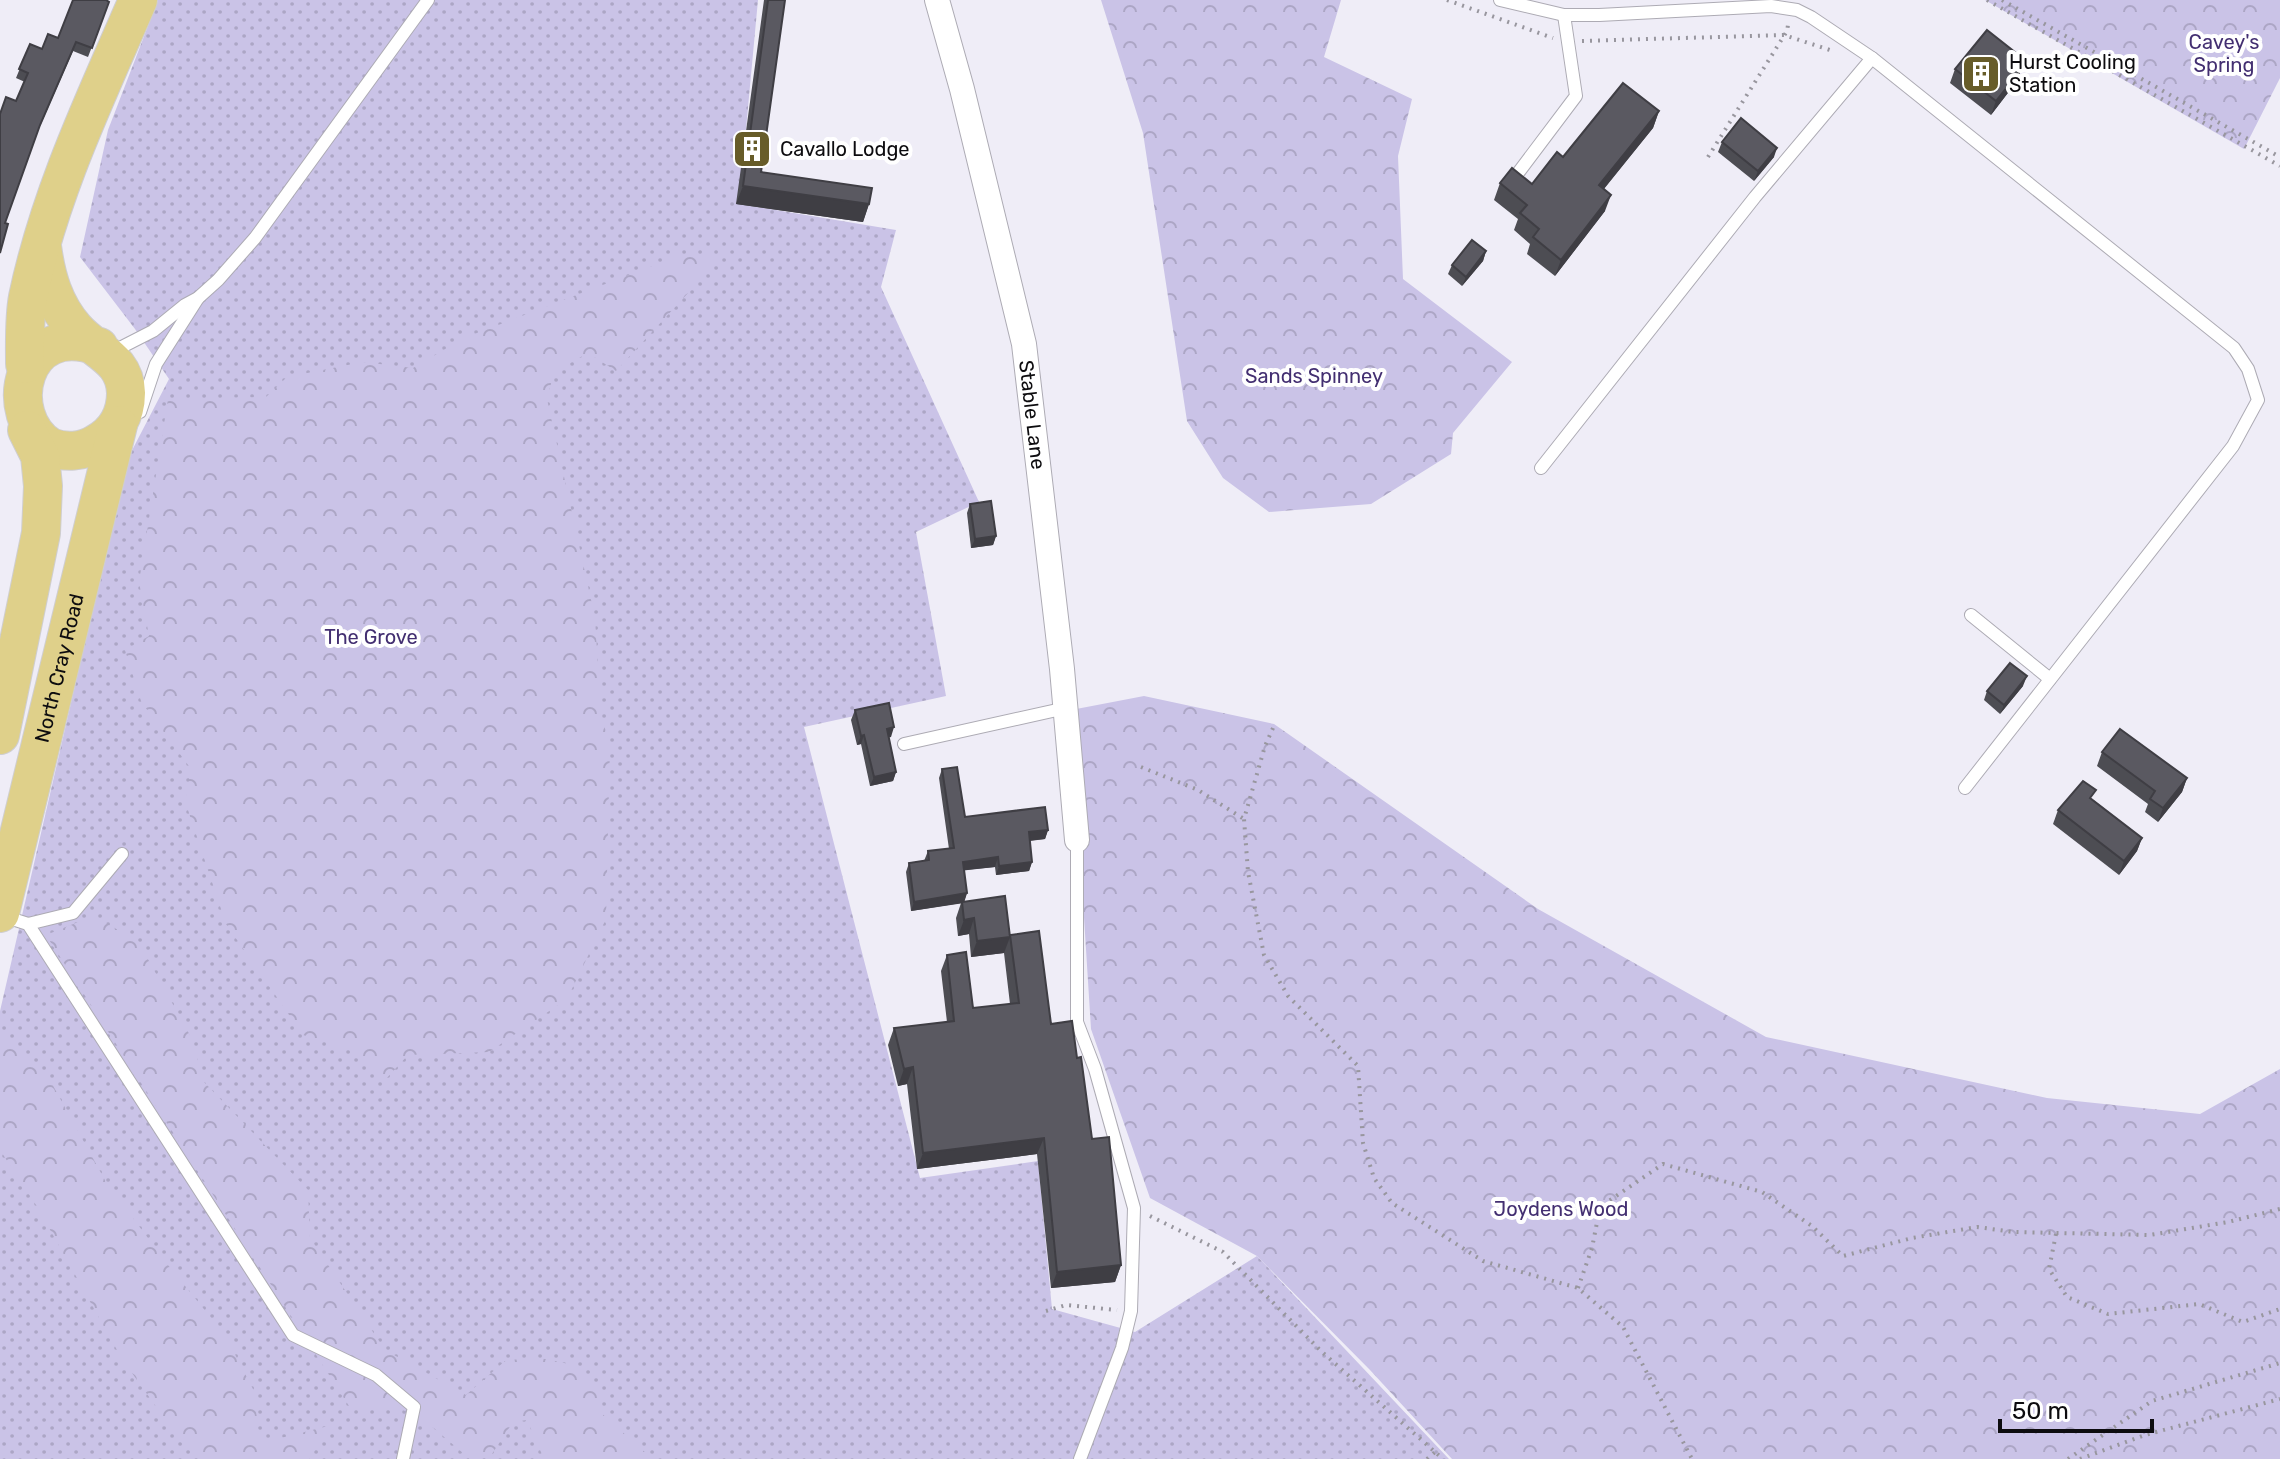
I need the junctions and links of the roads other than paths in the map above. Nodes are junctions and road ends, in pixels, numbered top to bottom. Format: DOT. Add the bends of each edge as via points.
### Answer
graph roads {
  1 [pos="138,0"];
  2 [pos="428,0"];
  3 [pos="937,0"];
  4 [pos="1500,0"];
  5 [pos="1564,15"];
  6 [pos="1872,58"];
  7 [pos="1515,177"];
  8 [pos="42,246"];
  9 [pos="198,298"];
  10 [pos="103,351"];
  11 [pos="25,364"];
  12 [pos="27,430"];
  13 [pos="125,438"];
  14 [pos="1541,468"];
  15 [pos="1971,615"];
  16 [pos="2050,679"];
  17 [pos="1066,708"];
  18 [pos="0,735"];
  19 [pos="904,744"];
  20 [pos="1965,788"];
  21 [pos="1077,840"];
  22 [pos="122,854"];
  23 [pos="9,917"];
  24 [pos="403,1459"];
  25 [pos="1080,1459"];
  1 -- 8 [label="main road" via="74,142"];
  2 -- 9 [label="lane" via="255,238"];
  3 -- 17 [label="street, Stable Lane" via="1024,344"];
  4 -- 5 [label="lane"];
  5 -- 6 [label="lane" via="1785,6"];
  5 -- 7 [label="lane" via="1576,96"];
  6 -- 14 [label="lane"];
  6 -- 16 [label="lane" via="2234,348 2258,400 2233,446"];
  8 -- 10 [label="main road" via="46,280 59,305 77,332"];
  8 -- 11 [label="main road" via="28,299"];
  9 -- 10 [label="lane" via="153,331"];
  9 -- 13 [label="lane" via="156,364"];
  10 -- 11 [label="main road" via="67,340 51,343"];
  10 -- 13 [label="main road" via="120,369 126,391"];
  11 -- 12 [label="main road" via="15,390 19,418"];
  12 -- 13 [label="main road" via="48,446 74,451 106,438"];
  12 -- 18 [label="main road" via="40,456 41,533"];
  13 -- 23 [label="main road, North Cray Road" via="90,544"];
  15 -- 16 [label="lane"];
  16 -- 20 [label="lane"];
  17 -- 19 [label="lane"];
  17 -- 21 [label="street, Stable Lane"];
  21 -- 25 [label="lane" via="1077,1022 1134,1208 1131,1311"];
  22 -- 23 [label="lane" via="73,913"];
  23 -- 24 [label="lane" via="293,1335 376,1375 414,1407"];
}
